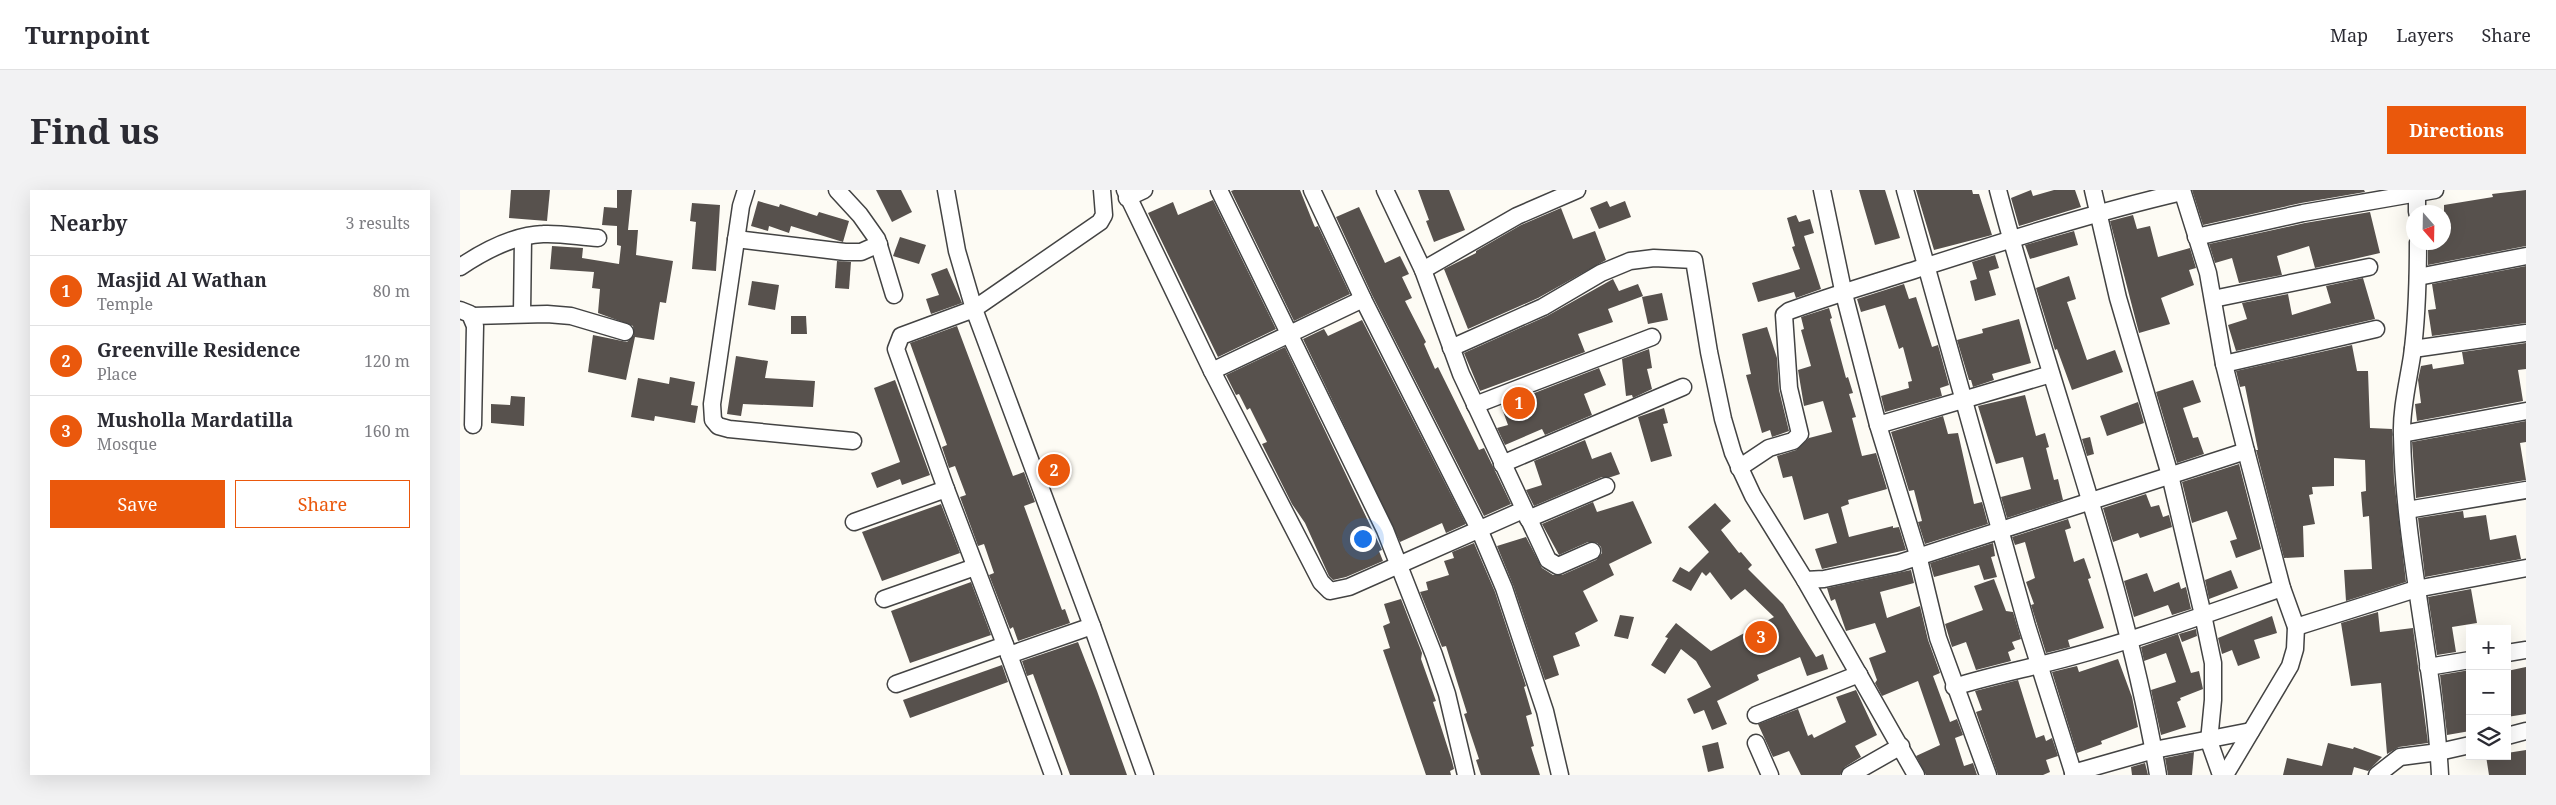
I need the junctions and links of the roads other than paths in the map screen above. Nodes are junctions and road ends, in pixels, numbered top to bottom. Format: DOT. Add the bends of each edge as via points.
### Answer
graph roads {
  1 [pos="746,190"];
  2 [pos="837,190"];
  3 [pos="946,190"];
  4 [pos="1102,190"];
  5 [pos="1144,190"];
  6 [pos="1219,190"];
  7 [pos="1312,190"];
  8 [pos="1385,190"];
  9 [pos="1577,190"];
  10 [pos="1822,190"];
  11 [pos="1905,190"];
  12 [pos="1998,190"];
  13 [pos="2093,190"];
  14 [pos="2435,190"];
  15 [pos="2182,191"];
  16 [pos="2417,191"];
  17 [pos="1126,194"];
  18 [pos="2417,205"];
  19 [pos="2098,215"];
  20 [pos="2196,237"];
  21 [pos="523,238"];
  22 [pos="598,238"];
  23 [pos="2010,238"];
  24 [pos="736,239"];
  25 [pos="879,244"];
  26 [pos="2418,250"];
  27 [pos="2526,256"];
  28 [pos="2369,266"];
  29 [pos="460,267"];
  30 [pos="1925,267"];
  31 [pos="1424,270"];
  32 [pos="2418,277"];
  33 [pos="1843,290"];
  34 [pos="894,295"];
  35 [pos="1363,299"];
  36 [pos="2213,300"];
  37 [pos="974,309"];
  38 [pos="466,313"];
  39 [pos="522,314"];
  40 [pos="2376,329"];
  41 [pos="625,332"];
  42 [pos="2526,333"];
  43 [pos="1291,335"];
  44 [pos="1652,337"];
  45 [pos="1451,348"];
  46 [pos="2413,348"];
  47 [pos="2224,364"];
  48 [pos="1212,371"];
  49 [pos="2051,374"];
  50 [pos="1683,387"];
  51 [pos="1964,399"];
  52 [pos="1475,405"];
  53 [pos="2526,412"];
  54 [pos="473,425"];
  55 [pos="1878,425"];
  56 [pos="2402,434"];
  57 [pos="852,440"];
  58 [pos="2246,451"];
  59 [pos="1502,464"];
  60 [pos="1739,468"];
  61 [pos="2170,475"];
  62 [pos="1606,486"];
  63 [pos="946,489"];
  64 [pos="2526,490"];
  65 [pos="2090,500"];
  66 [pos="2408,510"];
  67 [pos="1526,515"];
  68 [pos="854,522"];
  69 [pos="1479,529"];
  70 [pos="2000,529"];
  71 [pos="1592,551"];
  72 [pos="1918,555"];
  73 [pos="1399,563"];
  74 [pos="975,567"];
  75 [pos="2526,568"];
  76 [pos="1806,580"];
  77 [pos="2282,588"];
  78 [pos="2416,589"];
  79 [pos="884,599"];
  80 [pos="2204,615"];
  81 [pos="1092,626"];
  82 [pos="2296,626"];
  83 [pos="2129,638"];
  84 [pos="1007,650"];
  85 [pos="2526,650"];
  86 [pos="2511,652"];
  87 [pos="2466,661"];
  88 [pos="2039,665"];
  89 [pos="2428,667"];
  90 [pos="1859,674"];
  91 [pos="896,684"];
  92 [pos="1954,687"];
  93 [pos="1756,715"];
  94 [pos="2251,731"];
  95 [pos="2526,731"];
  96 [pos="2511,735"];
  97 [pos="2209,741"];
  98 [pos="1756,742"];
  99 [pos="1901,746"];
  100 [pos="2466,746"];
  101 [pos="2154,750"];
  102 [pos="2439,752"];
  103 [pos="2074,774"];
  104 [pos="1052,775"];
  105 [pos="1145,775"];
  106 [pos="1466,775"];
  107 [pos="1560,775"];
  108 [pos="1770,775"];
  109 [pos="1850,775"];
  110 [pos="1916,775"];
  111 [pos="1988,775"];
  112 [pos="2158,775"];
  113 [pos="2221,775"];
  114 [pos="2225,775"];
  115 [pos="2377,775"];
  116 [pos="2440,775"];
  1 -- 24 [label="street"];
  2 -- 25 [label="street" via="871,228"];
  3 -- 37 [label="street" via="957,251"];
  4 -- 37 [label="street" via="1104,215 1100,222"];
  5 -- 17 [label="street"];
  6 -- 43 [label="street"];
  7 -- 35 [label="street"];
  8 -- 31 [label="street"];
  9 -- 31 [label="street" via="1517,216"];
  10 -- 33 [label="street"];
  11 -- 30 [label="street"];
  12 -- 23 [label="street"];
  13 -- 19 [label="street"];
  14 -- 16 [label="street"];
  15 -- 19 [label="street"];
  15 -- 20 [label="street"];
  16 -- 18 [label="street"];
  16 -- 20 [label="street"];
  17 -- 48 [label="street"];
  19 -- 23 [label="street"];
  19 -- 61 [label="street" via="2118,298"];
  20 -- 36 [label="street"];
  21 -- 22 [label="street" via="542,234"];
  21 -- 29 [label="street" via="479,255"];
  21 -- 39 [label="street"];
  23 -- 30 [label="street"];
  23 -- 49 [label="street"];
  24 -- 25 [label="street" via="845,252 861,252"];
  24 -- 57 [label="street" via="712,404 713,420 718,426 729,429"];
  25 -- 34 [label="street"];
  26 -- 32 [label="street"];
  27 -- 32 [label="street"];
  28 -- 36 [label="street"];
  30 -- 33 [label="street"];
  30 -- 51 [label="street"];
  31 -- 45 [label="street"];
  32 -- 46 [label="street"];
  33 -- 55 [label="street"];
  33 -- 60 [label="street" via="1784,315 1789,388 1800,434 1793,441 1769,448"];
  35 -- 43 [label="street"];
  35 -- 69 [label="street"];
  36 -- 47 [label="street"];
  37 -- 63 [label="street" via="901,336 896,349"];
  37 -- 81 [label="street"];
  38 -- 39 [label="street"];
  38 -- 54 [label="street" via="475,326"];
  39 -- 41 [label="street" via="572,316"];
  40 -- 47 [label="street"];
  42 -- 46 [label="street"];
  43 -- 48 [label="street"];
  43 -- 73 [label="street"];
  44 -- 52 [label="street"];
  45 -- 52 [label="street"];
  45 -- 60 [label="street" via="1543,307 1601,273 1630,261 1654,258 1694,260 1722,419"];
  46 -- 56 [label="street"];
  47 -- 58 [label="street"];
  48 -- 73 [label="street" via="1320,582 1330,591 1341,589"];
  49 -- 51 [label="street"];
  49 -- 65 [label="street"];
  50 -- 59 [label="street"];
  51 -- 55 [label="street"];
  51 -- 70 [label="street"];
  52 -- 59 [label="street"];
  53 -- 56 [label="street"];
  55 -- 72 [label="street"];
  56 -- 66 [label="street"];
  58 -- 61 [label="street"];
  58 -- 77 [label="street"];
  59 -- 67 [label="street"];
  60 -- 76 [label="street"];
  61 -- 65 [label="street"];
  61 -- 80 [label="street"];
  62 -- 67 [label="street"];
  63 -- 68 [label="street"];
  63 -- 74 [label="street"];
  64 -- 66 [label="street"];
  65 -- 70 [label="street"];
  65 -- 83 [label="street"];
  66 -- 78 [label="street"];
  67 -- 69 [label="street"];
  67 -- 71 [label="street" via="1552,565 1563,564"];
  69 -- 73 [label="street"];
  69 -- 107 [label="street" via="1504,588 1545,711"];
  70 -- 72 [label="street"];
  70 -- 88 [label="street"];
  72 -- 76 [label="street" via="1882,567"];
  72 -- 92 [label="street" via="1938,638"];
  73 -- 106 [label="street" via="1447,694"];
  74 -- 79 [label="street"];
  74 -- 84 [label="street"];
  75 -- 78 [label="street"];
  76 -- 90 [label="street"];
  77 -- 80 [label="street"];
  77 -- 82 [label="street"];
  78 -- 82 [label="street"];
  78 -- 89 [label="street"];
  80 -- 83 [label="street"];
  80 -- 97 [label="street" via="2213,663"];
  81 -- 84 [label="street"];
  81 -- 105 [label="street"];
  82 -- 94 [label="street" via="2290,666"];
  83 -- 88 [label="street"];
  83 -- 101 [label="street"];
  84 -- 91 [label="street"];
  84 -- 104 [label="street"];
  85 -- 86 [label="street"];
  87 -- 89 [label="street"];
  88 -- 92 [label="street" via="2001,672"];
  88 -- 103 [label="street"];
  89 -- 102 [label="street"];
  90 -- 93 [label="street"];
  90 -- 99 [label="street"];
  92 -- 111 [label="street"];
  94 -- 97 [label="street"];
  94 -- 114 [label="street"];
  95 -- 96 [label="street"];
  97 -- 101 [label="street"];
  97 -- 113 [label="street"];
  98 -- 108 [label="street"];
  99 -- 109 [label="street"];
  99 -- 110 [label="street"];
  100 -- 102 [label="street"];
  101 -- 103 [label="street"];
  101 -- 112 [label="street"];
  102 -- 115 [label="street" via="2400,757"];
  102 -- 116 [label="street"];
}
